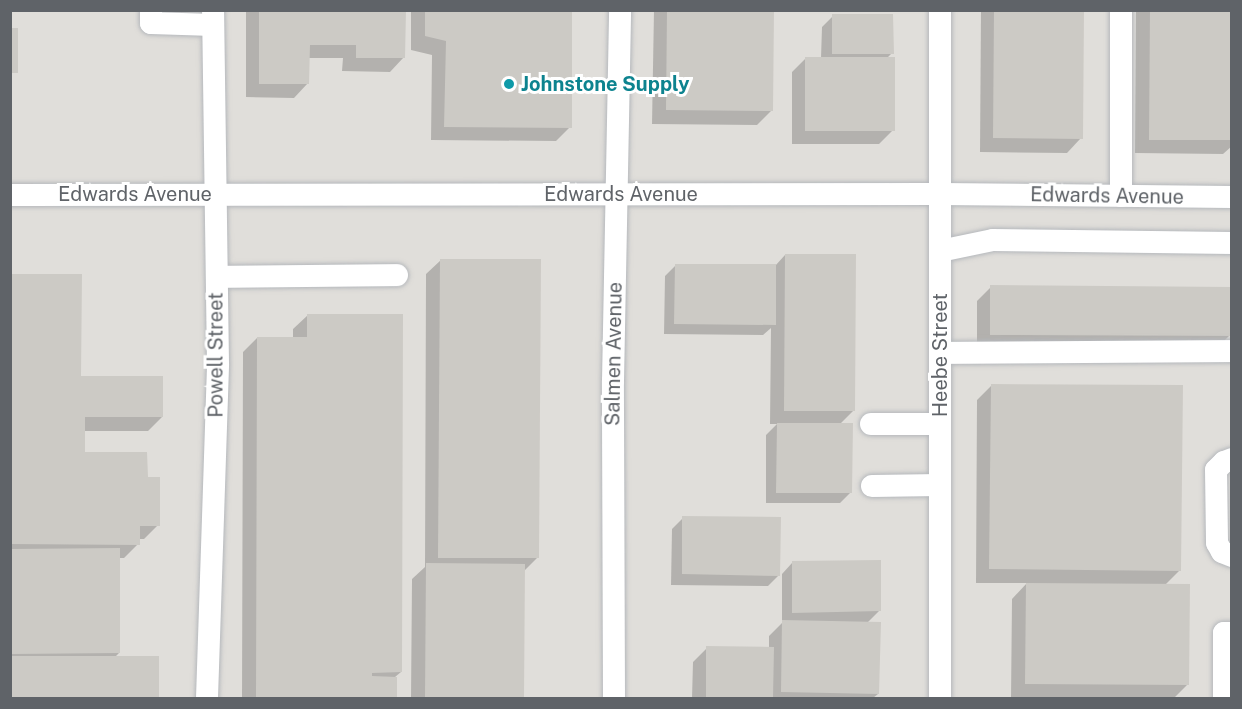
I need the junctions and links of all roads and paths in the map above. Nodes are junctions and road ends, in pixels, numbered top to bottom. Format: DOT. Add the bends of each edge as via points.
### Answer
graph roads {
  1 [pos="151,10"];
  2 [pos="620,10"];
  3 [pos="940,10"];
  4 [pos="1121,10"];
  5 [pos="213,18"];
  6 [pos="215,193"];
  7 [pos="616,194"];
  8 [pos="940,194"];
  9 [pos="10,195"];
  10 [pos="1121,196"];
  11 [pos="1232,197"];
  12 [pos="1232,243"];
  13 [pos="940,250"];
  14 [pos="397,275"];
  15 [pos="217,277"];
  16 [pos="1232,351"];
  17 [pos="940,352"];
  18 [pos="871,424"];
  19 [pos="940,424"];
  20 [pos="1232,459"];
  21 [pos="940,485"];
  22 [pos="872,486"];
  23 [pos="1232,556"];
  24 [pos="1232,633"];
  25 [pos="207,699"];
  26 [pos="614,699"];
  27 [pos="940,699"];
  28 [pos="1224,699"];
  1 -- 5 [label="street" via="151,23"];
  2 -- 7 [label="street, Salmen Avenue"];
  3 -- 8 [label="street, Heebe Street"];
  4 -- 10 [label="street"];
  5 -- 6 [label="street, Powell Street"];
  6 -- 7 [label="street, Edwards Avenue"];
  6 -- 9 [label="street, Edwards Avenue"];
  6 -- 15 [label="street, Powell Street"];
  7 -- 8 [label="street, Edwards Avenue"];
  7 -- 26 [label="street, Salmen Avenue"];
  8 -- 10 [label="street, Edwards Avenue"];
  8 -- 13 [label="street, Heebe Street"];
  10 -- 11 [label="street, Edwards Avenue"];
  12 -- 13 [label="street" via="993,240"];
  13 -- 17 [label="street, Heebe Street"];
  14 -- 15 [label="street"];
  15 -- 25 [label="street, Powell Street" via="218,364"];
  16 -- 17 [label="street"];
  17 -- 19 [label="street, Heebe Street"];
  18 -- 19 [label="street"];
  19 -- 21 [label="street, Heebe Street"];
  20 -- 23 [label="street" via="1216,470 1217,543 1222,552"];
  21 -- 22 [label="street"];
  21 -- 27 [label="street, Heebe Street"];
  24 -- 28 [label="street" via="1224,633"];
}
